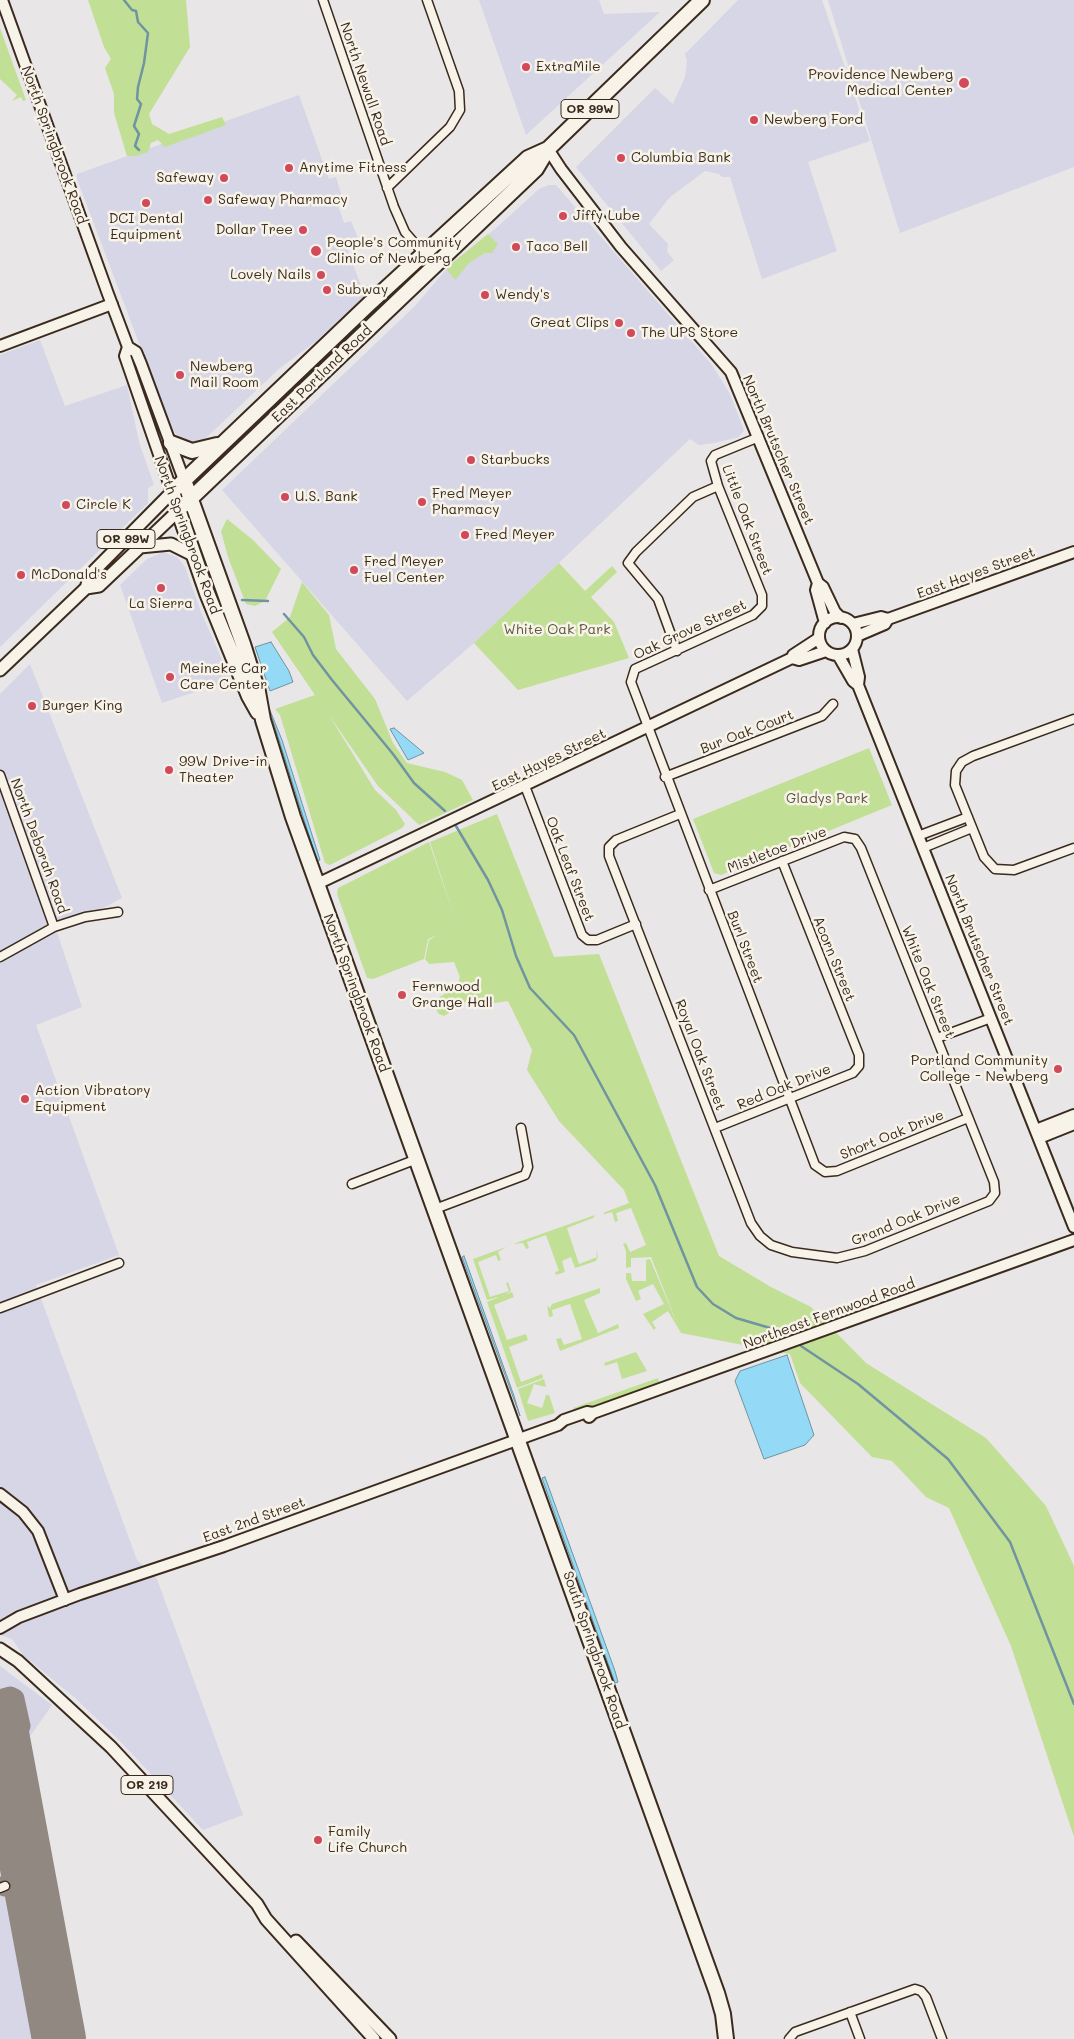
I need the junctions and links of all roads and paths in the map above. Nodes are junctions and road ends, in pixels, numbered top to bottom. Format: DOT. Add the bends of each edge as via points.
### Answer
graph roads {
  1 [pos="2,0"];
  2 [pos="323,0"];
  3 [pos="427,0"];
  4 [pos="702,0"];
  5 [pos="548,149"];
  6 [pos="387,188"];
  7 [pos="424,254"];
  8 [pos="112,304"];
  9 [pos="0,346"];
  10 [pos="128,347"];
  11 [pos="758,437"];
  12 [pos="171,444"];
  13 [pos="221,444"];
  14 [pos="184,480"];
  15 [pos="718,486"];
  16 [pos="172,492"];
  17 [pos="190,499"];
  18 [pos="178,510"];
  19 [pos="140,547"];
  20 [pos="1074,552"];
  21 [pos="193,555"];
  22 [pos="818,583"];
  23 [pos="86,588"];
  24 [pos="758,612"];
  25 [pos="841,618"];
  26 [pos="888,619"];
  27 [pos="824,623"];
  28 [pos="853,624"];
  29 [pos="857,636"];
  30 [pos="820,638"];
  31 [pos="852,649"];
  32 [pos="677,651"];
  33 [pos="826,651"];
  34 [pos="838,655"];
  35 [pos="792,658"];
  36 [pos="238,667"];
  37 [pos="0,670"];
  38 [pos="858,685"];
  39 [pos="258,692"];
  40 [pos="833,704"];
  41 [pos="1074,719"];
  42 [pos="263,720"];
  43 [pos="647,728"];
  44 [pos="0,775"];
  45 [pos="666,777"];
  46 [pos="525,786"];
  47 [pos="680,814"];
  48 [pos="968,817"];
  49 [pos="972,828"];
  50 [pos="918,836"];
  51 [pos="855,839"];
  52 [pos="923,848"];
  53 [pos="1074,848"];
  54 [pos="782,862"];
  55 [pos="317,884"];
  56 [pos="709,890"];
  57 [pos="118,912"];
  58 [pos="636,924"];
  59 [pos="54,927"];
  60 [pos="0,957"];
  61 [pos="991,1018"];
  62 [pos="937,1038"];
  63 [pos="859,1066"];
  64 [pos="790,1098"];
  65 [pos="1074,1115"];
  66 [pos="968,1118"];
  67 [pos="1074,1124"];
  68 [pos="521,1128"];
  69 [pos="715,1128"];
  70 [pos="1037,1134"];
  71 [pos="417,1159"];
  72 [pos="825,1172"];
  73 [pos="352,1184"];
  74 [pos="995,1193"];
  75 [pos="436,1209"];
  76 [pos="1074,1227"];
  77 [pos="1074,1240"];
  78 [pos="792,1252"];
  79 [pos="120,1263"];
  80 [pos="455,1263"];
  81 [pos="0,1308"];
  82 [pos="519,1439"];
  83 [pos="0,1494"];
  84 [pos="65,1600"];
  85 [pos="0,1628"];
  86 [pos="0,1649"];
  87 [pos="0,1657"];
  88 [pos="30,1674"];
  89 [pos="256,1904"];
  90 [pos="850,2012"];
  91 [pos="374,2039"];
  92 [pos="390,2039"];
  93 [pos="726,2039"];
  94 [pos="789,2039"];
  95 [pos="860,2039"];
  96 [pos="942,2039"];
  1 -- 8 [label="street, North Springbrook Road"];
  2 -- 6 [label="street, North Newall Road"];
  3 -- 6 [label="street" via="459,91 460,110 450,127"];
  4 -- 5 [label="highway, East Portland Road / OR 99W"];
  5 -- 7 [label="highway, East Portland Road / OR 99W" via="528,158"];
  5 -- 11 [label="street, North Brutscher Street" via="621,247 728,368"];
  5 -- 17 [label="highway, East Portland Road / OR 99W" via="536,169"];
  6 -- 7 [label="street, North Newall Road" via="405,232"];
  7 -- 13 [label="highway, East Portland Road / OR 99W"];
  8 -- 9 [label="street"];
  8 -- 10 [label="street, North Springbrook Road"];
  10 -- 12 [label="street, North Springbrook Road" via="136,352"];
  10 -- 16 [label="street, North Springbrook Road" via="125,356"];
  11 -- 15 [label="street, Little Oak Street" via="715,455 711,461"];
  11 -- 22 [label="street, North Brutscher Street"];
  12 -- 13 [label="highway" via="192,451"];
  12 -- 14 [label="street, North Springbrook Road"];
  13 -- 14 [label="highway, East Portland Road / OR 99W"];
  14 -- 16 [label="highway, East Portland Road / OR 99W"];
  14 -- 17 [label="highway, North Springbrook Road"];
  15 -- 24 [label="street, Little Oak Street" via="762,595 762,606"];
  15 -- 32 [label="street" via="693,497 628,563 658,600"];
  16 -- 18 [label="highway, North Springbrook Road"];
  16 -- 23 [label="main road, East Portland Road / OR 99W" via="90,575"];
  17 -- 18 [label="highway, East Portland Road / OR 99W"];
  17 -- 39 [label="highway, North Springbrook Road"];
  18 -- 19 [label="main road, East Portland Road / OR 99W"];
  18 -- 21 [label="highway, North Springbrook Road"];
  19 -- 21 [label="main road" via="171,544"];
  19 -- 23 [label="main road, East Portland Road / OR 99W" via="100,586"];
  20 -- 26 [label="street, East Hayes Street"];
  21 -- 36 [label="highway, North Springbrook Road"];
  22 -- 25 [label="street, North Brutscher Street"];
  22 -- 27 [label="street, North Brutscher Street" via="816,590"];
  23 -- 37 [label="main road, East Portland Road / OR 99W"];
  24 -- 32 [label="street, Oak Grove Street"];
  25 -- 27 [label="street"];
  25 -- 28 [label="street"];
  26 -- 28 [label="street, East Hayes Street" via="881,617"];
  26 -- 29 [label="street, East Hayes Street" via="885,624"];
  27 -- 30 [label="street"];
  28 -- 29 [label="street"];
  29 -- 31 [label="street"];
  30 -- 33 [label="street"];
  30 -- 35 [label="street, East Hayes Street" via="793,654"];
  31 -- 34 [label="street"];
  31 -- 38 [label="street, North Brutscher Street"];
  32 -- 43 [label="street, Oak Grove Street" via="639,666 632,673 631,682"];
  33 -- 34 [label="street"];
  33 -- 35 [label="street, East Hayes Street" via="799,660"];
  34 -- 38 [label="street, North Brutscher Street"];
  35 -- 43 [label="street, East Hayes Street"];
  36 -- 39 [label="highway" via="243,665 251,687"];
  36 -- 42 [label="highway, North Springbrook Road"];
  38 -- 50 [label="street, North Brutscher Street"];
  39 -- 42 [label="highway, North Springbrook Road"];
  40 -- 45 [label="street, Bur Oak Court" via="822,716"];
  41 -- 48 [label="street" via="962,762 956,772 955,786"];
  42 -- 55 [label="highway, North Springbrook Road"];
  43 -- 45 [label="street, Burl Street"];
  43 -- 46 [label="street, East Hayes Street"];
  44 -- 59 [label="street, North Deborah Road"];
  45 -- 47 [label="street, Burl Street"];
  46 -- 55 [label="street, East Hayes Street"];
  46 -- 58 [label="street, Oak Leaf Street" via="582,935 588,940 597,940"];
  47 -- 56 [label="street, Burl Street"];
  47 -- 58 [label="street, Royal Oak Street" via="616,840 610,848 609,856"];
  48 -- 49 [label="street"];
  48 -- 50 [label="street"];
  49 -- 52 [label="street"];
  49 -- 53 [label="street" via="988,864 1000,870 1014,870"];
  50 -- 52 [label="street, North Brutscher Street"];
  51 -- 54 [label="street, Mistletoe Drive" via="844,837"];
  51 -- 62 [label="street, White Oak Street"];
  52 -- 61 [label="street, North Brutscher Street"];
  54 -- 56 [label="street, Mistletoe Drive"];
  54 -- 63 [label="street, Acorn Street" via="858,1055"];
  55 -- 71 [label="highway, North Springbrook Road"];
  56 -- 64 [label="street, Burl Street"];
  57 -- 59 [label="street" via="85,917"];
  58 -- 69 [label="street, Royal Oak Street"];
  59 -- 60 [label="street"];
  61 -- 62 [label="street"];
  61 -- 70 [label="street, North Brutscher Street"];
  62 -- 66 [label="street, White Oak Street"];
  63 -- 64 [label="street, Red Oak Drive" via="853,1073"];
  64 -- 69 [label="street, Red Oak Drive"];
  64 -- 72 [label="street, Burl Street" via="815,1165"];
  65 -- 70 [label="street"];
  66 -- 72 [label="street, Short Oak Drive" via="837,1171"];
  66 -- 74 [label="street, White Oak Street" via="994,1182"];
  67 -- 70 [label="street"];
  68 -- 75 [label="street" via="528,1166 525,1175"];
  69 -- 78 [label="street, Royal Oak Street" via="751,1223 771,1244"];
  70 -- 76 [label="street, North Brutscher Street"];
  71 -- 73 [label="street"];
  71 -- 75 [label="highway, North Springbrook Road"];
  74 -- 78 [label="street, Grand Oak Drive" via="989,1200 848,1256 826,1258"];
  75 -- 80 [label="highway, North Springbrook Road"];
  77 -- 82 [label="street, Northeast Fernwood Road" via="593,1413 564,1420"];
  79 -- 81 [label="street"];
  80 -- 82 [label="highway, South Springbrook Road"];
  82 -- 84 [label="street, East 2nd Street"];
  82 -- 93 [label="highway, South Springbrook Road" via="717,1993"];
  83 -- 84 [label="street" via="23,1512 38,1531"];
  84 -- 85 [label="street, East 2nd Street" via="19,1616"];
  86 -- 88 [label="main road, OR 219"];
  87 -- 88 [label="main road, OR 219"];
  88 -- 89 [label="main road, OR 219" via="105,1741"];
  89 -- 91 [label="main road, OR 219" via="266,1920"];
  89 -- 92 [label="main road, OR 219" via="271,1915"];
  90 -- 94 [label="street" via="795,2032"];
  90 -- 95 [label="street"];
  90 -- 96 [label="street" via="915,1989 926,1997"];
}
